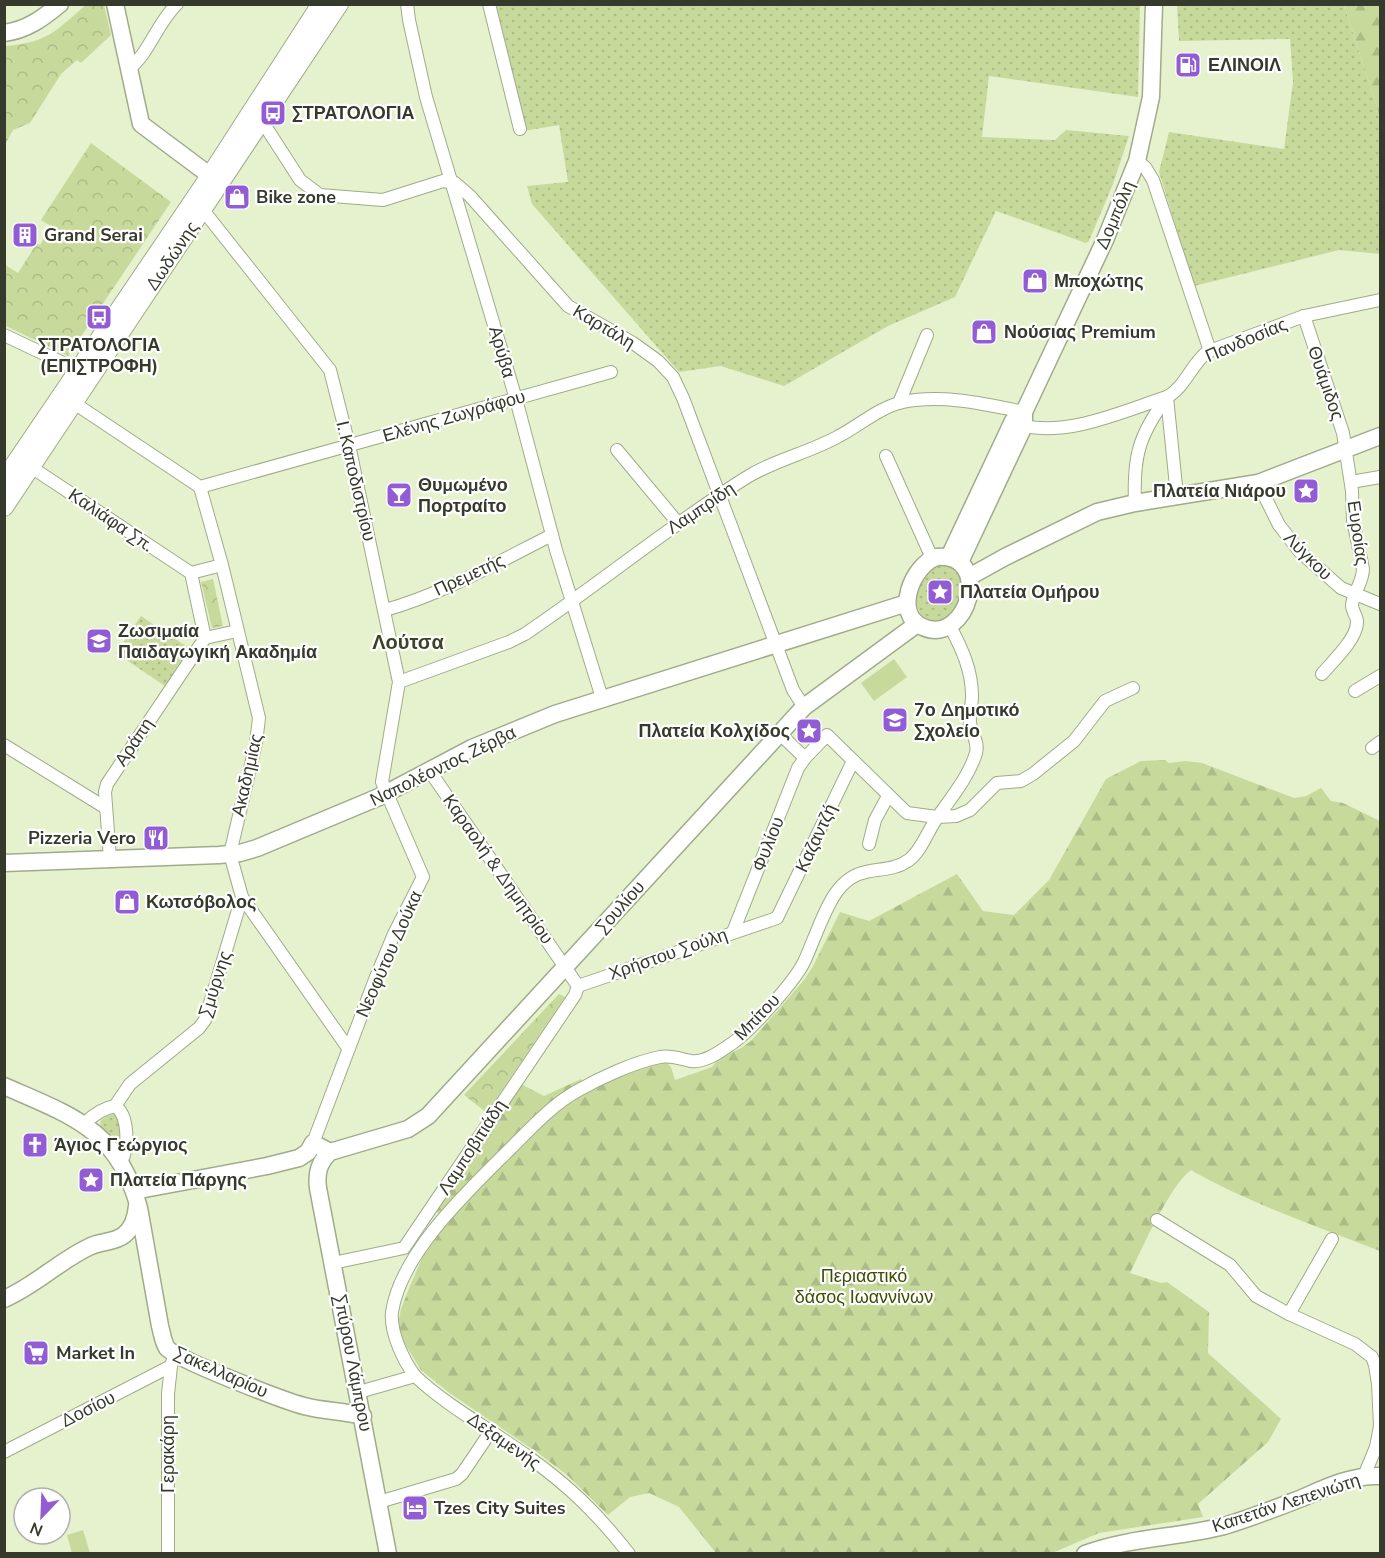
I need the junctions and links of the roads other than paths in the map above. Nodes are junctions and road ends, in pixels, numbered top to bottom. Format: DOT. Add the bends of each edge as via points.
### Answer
graph roads {
  1 [pos="60,4"];
  2 [pos="115,4"];
  3 [pos="177,4"];
  4 [pos="321,4"];
  5 [pos="339,4"];
  6 [pos="407,4"];
  7 [pos="489,4"];
  8 [pos="1154,4"];
  9 [pos="4,33"];
  10 [pos="129,69"];
  11 [pos="262,121"];
  12 [pos="520,129"];
  13 [pos="1137,161"];
  14 [pos="215,180"];
  15 [pos="452,181"];
  16 [pos="203,210"];
  17 [pos="1380,300"];
  18 [pos="1304,316"];
  19 [pos="4,335"];
  20 [pos="927,335"];
  21 [pos="1210,351"];
  22 [pos="78,370"];
  23 [pos="611,372"];
  24 [pos="1167,397"];
  25 [pos="516,399"];
  26 [pos="74,403"];
  27 [pos="899,403"];
  28 [pos="1024,419"];
  29 [pos="1380,436"];
  30 [pos="349,445"];
  31 [pos="617,450"];
  32 [pos="1345,450"];
  33 [pos="886,456"];
  34 [pos="31,467"];
  35 [pos="1380,477"];
  36 [pos="4,480"];
  37 [pos="1351,482"];
  38 [pos="1257,483"];
  39 [pos="200,487"];
  40 [pos="721,495"];
  41 [pos="1177,496"];
  42 [pos="1135,503"];
  43 [pos="4,507"];
  44 [pos="678,523"];
  45 [pos="552,535"];
  46 [pos="947,559"];
  47 [pos="222,565"];
  48 [pos="190,573"];
  49 [pos="969,577"];
  50 [pos="1356,595"];
  51 [pos="573,601"];
  52 [pos="908,603"];
  53 [pos="1380,604"];
  54 [pos="385,610"];
  55 [pos="917,624"];
  56 [pos="950,626"];
  57 [pos="237,631"];
  58 [pos="205,638"];
  59 [pos="777,644"];
  60 [pos="1322,674"];
  61 [pos="1380,676"];
  62 [pos="399,682"];
  63 [pos="1133,688"];
  64 [pos="1355,691"];
  65 [pos="602,698"];
  66 [pos="804,707"];
  67 [pos="779,733"];
  68 [pos="4,745"];
  69 [pos="805,758"];
  70 [pos="853,761"];
  71 [pos="429,770"];
  72 [pos="388,793"];
  73 [pos="888,796"];
  74 [pos="106,808"];
  75 [pos="937,817"];
  76 [pos="868,844"];
  77 [pos="230,854"];
  78 [pos="110,859"];
  79 [pos="4,863"];
  80 [pos="242,897"];
  81 [pos="779,916"];
  82 [pos="733,932"];
  83 [pos="566,967"];
  84 [pos="578,986"];
  85 [pos="348,1048"];
  86 [pos="4,1086"];
  87 [pos="115,1106"];
  88 [pos="84,1124"];
  89 [pos="313,1143"];
  90 [pos="330,1152"];
  91 [pos="121,1162"];
  92 [pos="267,1166"];
  93 [pos="318,1172"];
  94 [pos="136,1197"];
  95 [pos="1157,1220"];
  96 [pos="1332,1239"];
  97 [pos="333,1263"];
  98 [pos="4,1299"];
  99 [pos="1289,1314"];
  100 [pos="173,1360"];
  101 [pos="415,1376"];
  102 [pos="359,1392"];
  103 [pos="314,1408"];
  104 [pos="363,1416"];
  105 [pos="1380,1419"];
  106 [pos="491,1431"];
  107 [pos="4,1452"];
  108 [pos="1372,1476"];
  109 [pos="379,1502"];
  110 [pos="168,1554"];
  111 [pos="388,1554"];
  112 [pos="629,1554"];
  113 [pos="1085,1554"];
  1 -- 9 [label="main road" via="33,24"];
  2 -- 10 [label="main road"];
  3 -- 10 [label="street"];
  4 -- 14 [label="main road, Δωδώνης"];
  5 -- 11 [label="main road, Δωδώνης"];
  6 -- 15 [label="street, Αρύβα" via="422,83"];
  7 -- 12 [label="street"];
  8 -- 13 [label="main road, Δομπόλη" via="1151,97"];
  10 -- 14 [label="main road" via="142,126"];
  11 -- 14 [label="main road, Δωδώνης"];
  11 -- 15 [label="street" via="300,180 320,195 382,200 435,182"];
  13 -- 21 [label="street" via="1154,180"];
  13 -- 28 [label="main road, Δομπόλη"];
  14 -- 16 [label="main road, Δωδώνης"];
  14 -- 22 [label="main road, Δωδώνης"];
  15 -- 25 [label="street, Αρύβα"];
  15 -- 40 [label="street, Καρτάλη" via="568,306 638,346 669,372"];
  16 -- 26 [label="main road, Δωδώνης"];
  16 -- 30 [label="street, Ι. Καποδιστρίου" via="326,362"];
  17 -- 18 [label="street, Πανδοσίας"];
  18 -- 21 [label="street, Πανδοσίας"];
  18 -- 32 [label="street, Θυάμιδος" via="1342,428"];
  19 -- 22 [label="street"];
  20 -- 27 [label="street"];
  21 -- 24 [label="street, Πανδοσίας" via="1199,358 1178,389"];
  22 -- 36 [label="main road, Δωδώνης"];
  23 -- 25 [label="street, Ελένης Ζωγράφου"];
  24 -- 28 [label="street, Πανδοσίας" via="1070,427 1050,429"];
  24 -- 41 [label="street"];
  24 -- 42 [label="street" via="1138,450"];
  25 -- 30 [label="street, Ελένης Ζωγράφου"];
  25 -- 45 [label="street, Αρύβα"];
  26 -- 34 [label="main road, Δωδώνης"];
  26 -- 39 [label="street"];
  27 -- 28 [label="street, Λαμπρίδη" via="961,400"];
  27 -- 40 [label="street, Λαμπρίδη" via="838,437 757,472"];
  28 -- 46 [label="main road, Δομπόλη" via="1013,421"];
  29 -- 32 [label="main road"];
  30 -- 39 [label="street, Ελένης Ζωγράφου"];
  30 -- 54 [label="street, Ι. Καποδιστρίου"];
  31 -- 44 [label="street"];
  32 -- 37 [label="street, Ευροίας"];
  32 -- 38 [label="main road"];
  33 -- 46 [label="street"];
  34 -- 43 [label="main road, Δωδώνης"];
  34 -- 48 [label="street, Καλιάφα Σπ."];
  35 -- 37 [label="street"];
  37 -- 50 [label="street, Ευροίας" via="1353,520 1363,569"];
  38 -- 41 [label="main road"];
  38 -- 50 [label="street, Λύγκου" via="1291,543 1335,584"];
  39 -- 47 [label="street, Ακαδημίας"];
  40 -- 44 [label="street, Λαμπρίδη"];
  40 -- 59 [label="street, Καρτάλη"];
  41 -- 42 [label="main road"];
  42 -- 49 [label="main road" via="1089,515"];
  44 -- 51 [label="street, Λαμπρίδη"];
  45 -- 51 [label="street, Αρύβα"];
  45 -- 54 [label="street, Πρεμετής" via="465,579"];
  46 -- 49 [label="main road" via="965,568"];
  46 -- 52 [label="main road" via="923,566"];
  47 -- 48 [label="street"];
  47 -- 57 [label="street, Ακαδημίας"];
  48 -- 58 [label="street"];
  49 -- 56 [label="main road" via="967,603"];
  50 -- 53 [label="street, Λύγκου"];
  50 -- 60 [label="street, Ευροίας" via="1352,607 1356,628"];
  51 -- 62 [label="street, Λαμπρίδη" via="509,642"];
  51 -- 65 [label="street, Αρύβα"];
  52 -- 55 [label="main road"];
  52 -- 59 [label="main road, Ναπολέοντος Ζέρβα"];
  54 -- 62 [label="street, Ι. Καποδιστρίου"];
  55 -- 56 [label="main road" via="932,630"];
  55 -- 66 [label="main road, Σουλίου"];
  56 -- 75 [label="street, Μπίτου" via="969,667 970,723 977,746 969,769"];
  57 -- 58 [label="street"];
  57 -- 77 [label="street, Ακαδημίας" via="259,723"];
  58 -- 74 [label="street, Αράπη" via="110,779 105,792"];
  59 -- 65 [label="main road, Ναπολέοντος Ζέρβα"];
  59 -- 66 [label="street, Καρτάλη" via="795,695"];
  61 -- 64 [label="street"];
  62 -- 72 [label="street, Ι. Καποδιστρίου" via="382,774"];
  63 -- 75 [label="street" via="1105,701 1074,741 1022,781 997,783 965,813"];
  65 -- 71 [label="main road, Ναπολέοντος Ζέρβα" via="472,748"];
  66 -- 67 [label="main road, Σουλίου"];
  67 -- 69 [label="street"];
  67 -- 83 [label="main road, Σουλίου"];
  68 -- 74 [label="street"];
  69 -- 70 [label="street, Φυλίου" via="827,735"];
  69 -- 82 [label="street, Φυλίου"];
  70 -- 73 [label="street"];
  70 -- 81 [label="street, Καζαντζή"];
  71 -- 72 [label="main road, Ναπολέοντος Ζέρβα"];
  71 -- 83 [label="street, Καραολή & Δημητρίου"];
  72 -- 77 [label="main road, Ναπολέοντος Ζέρβα" via="257,848"];
  72 -- 85 [label="street, Νεοφύτου Δούκα" via="423,877 394,934"];
  73 -- 75 [label="street" via="907,813"];
  73 -- 76 [label="street"];
  74 -- 78 [label="street, Αράπη"];
  75 -- 101 [label="street, Μπίτου" via="910,859 896,866 861,872 837,891 799,971 741,1037 705,1059 654,1059 575,1092 538,1121 452,1209 416,1255 393,1309 394,1331"];
  77 -- 78 [label="main road, Ναπολέοντος Ζέρβα"];
  77 -- 80 [label="street, Νεοφύτου Δούκα"];
  78 -- 79 [label="main road, Ναπολέοντος Ζέρβα"];
  80 -- 85 [label="street, Νεοφύτου Δούκα"];
  80 -- 87 [label="street, Σμύρνης" via="205,1020 130,1084"];
  81 -- 82 [label="street, Χρήστου Σούλη"];
  82 -- 84 [label="street, Χρήστου Σούλη"];
  83 -- 84 [label="street"];
  83 -- 90 [label="main road, Σουλίου" via="424,1120 402,1131"];
  84 -- 97 [label="street, Λαμποβιτιάδη" via="404,1248"];
  85 -- 89 [label="street, Νεοφύτου Δούκα"];
  86 -- 88 [label="main road"];
  87 -- 88 [label="street"];
  87 -- 91 [label="street" via="124,1120 126,1148"];
  88 -- 91 [label="main road"];
  89 -- 90 [label="main road"];
  89 -- 92 [label="main road" via="301,1158"];
  90 -- 93 [label="main road"];
  91 -- 94 [label="main road"];
  92 -- 93 [label="main road" via="298,1162"];
  92 -- 94 [label="main road"];
  93 -- 97 [label="main road, Σπύρου Λάμπρου"];
  94 -- 98 [label="main road" via="132,1225 125,1235 83,1250"];
  94 -- 100 [label="main road, Σακελλαρίου" via="161,1331"];
  95 -- 99 [label="street" via="1226,1261 1252,1293"];
  96 -- 99 [label="street"];
  97 -- 102 [label="main road, Σπύρου Λάμπρου"];
  99 -- 105 [label="street" via="1359,1347 1373,1359"];
  100 -- 103 [label="main road, Σακελλαρίου"];
  100 -- 107 [label="street, Δοσίου"];
  100 -- 110 [label="street, Γερακάρη" via="168,1394"];
  101 -- 102 [label="street"];
  101 -- 106 [label="street, Δεξαμενής"];
  102 -- 103 [label="main road, Σακελλαρίου" via="338,1405"];
  102 -- 104 [label="main road, Σπύρου Λάμπρου"];
  103 -- 104 [label="main road, Σακελλαρίου"];
  104 -- 109 [label="main road, Σπύρου Λάμπρου"];
  105 -- 108 [label="street"];
  106 -- 109 [label="street" via="456,1479"];
  106 -- 112 [label="street, Δεξαμενής" via="571,1489"];
  108 -- 113 [label="main road, Καπετάν Λεπενιώτη" via="1344,1481 1226,1525 1128,1541"];
  109 -- 111 [label="main road, Σπύρου Λάμπρου"];
}
